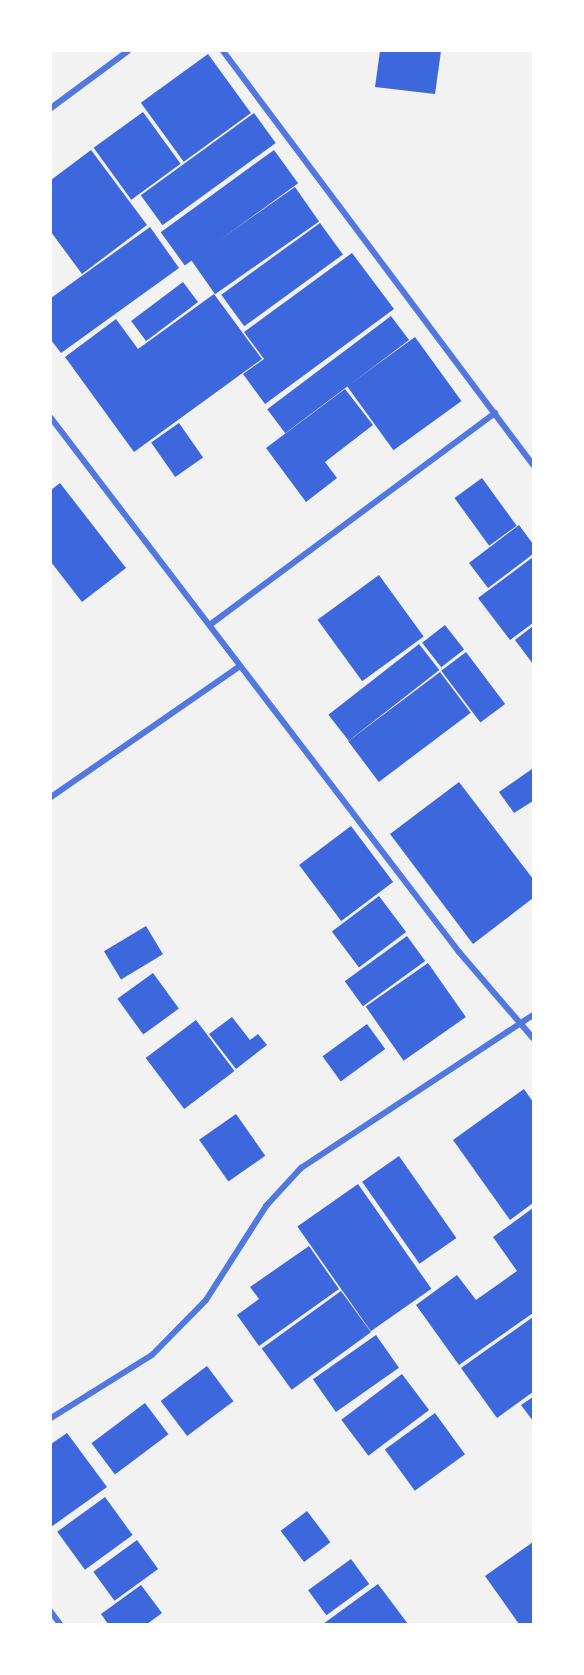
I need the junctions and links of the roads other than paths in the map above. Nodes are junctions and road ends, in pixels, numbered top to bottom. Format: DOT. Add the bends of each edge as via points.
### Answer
graph roads {
  1 [pos="128,51"];
  2 [pos="223,51"];
  3 [pos="51,108"];
  4 [pos="495,413"];
  5 [pos="51,418"];
  6 [pos="533,465"];
  7 [pos="211,624"];
  8 [pos="240,666"];
  9 [pos="51,797"];
  10 [pos="533,1015"];
  11 [pos="520,1025"];
  12 [pos="533,1038"];
  13 [pos="51,1418"];
  14 [pos="51,1612"];
  15 [pos="60,1624"];
  1 -- 3 [label="street"];
  2 -- 4 [label="street"];
  4 -- 6 [label="street"];
  4 -- 7 [label="street"];
  5 -- 7 [label="street"];
  7 -- 8 [label="street"];
  8 -- 9 [label="street"];
  8 -- 11 [label="street"];
  10 -- 11 [label="street"];
  11 -- 12 [label="street"];
  11 -- 13 [label="street" via="301,1168 266,1206 206,1300 152,1355"];
  14 -- 15 [label="street"];
}
